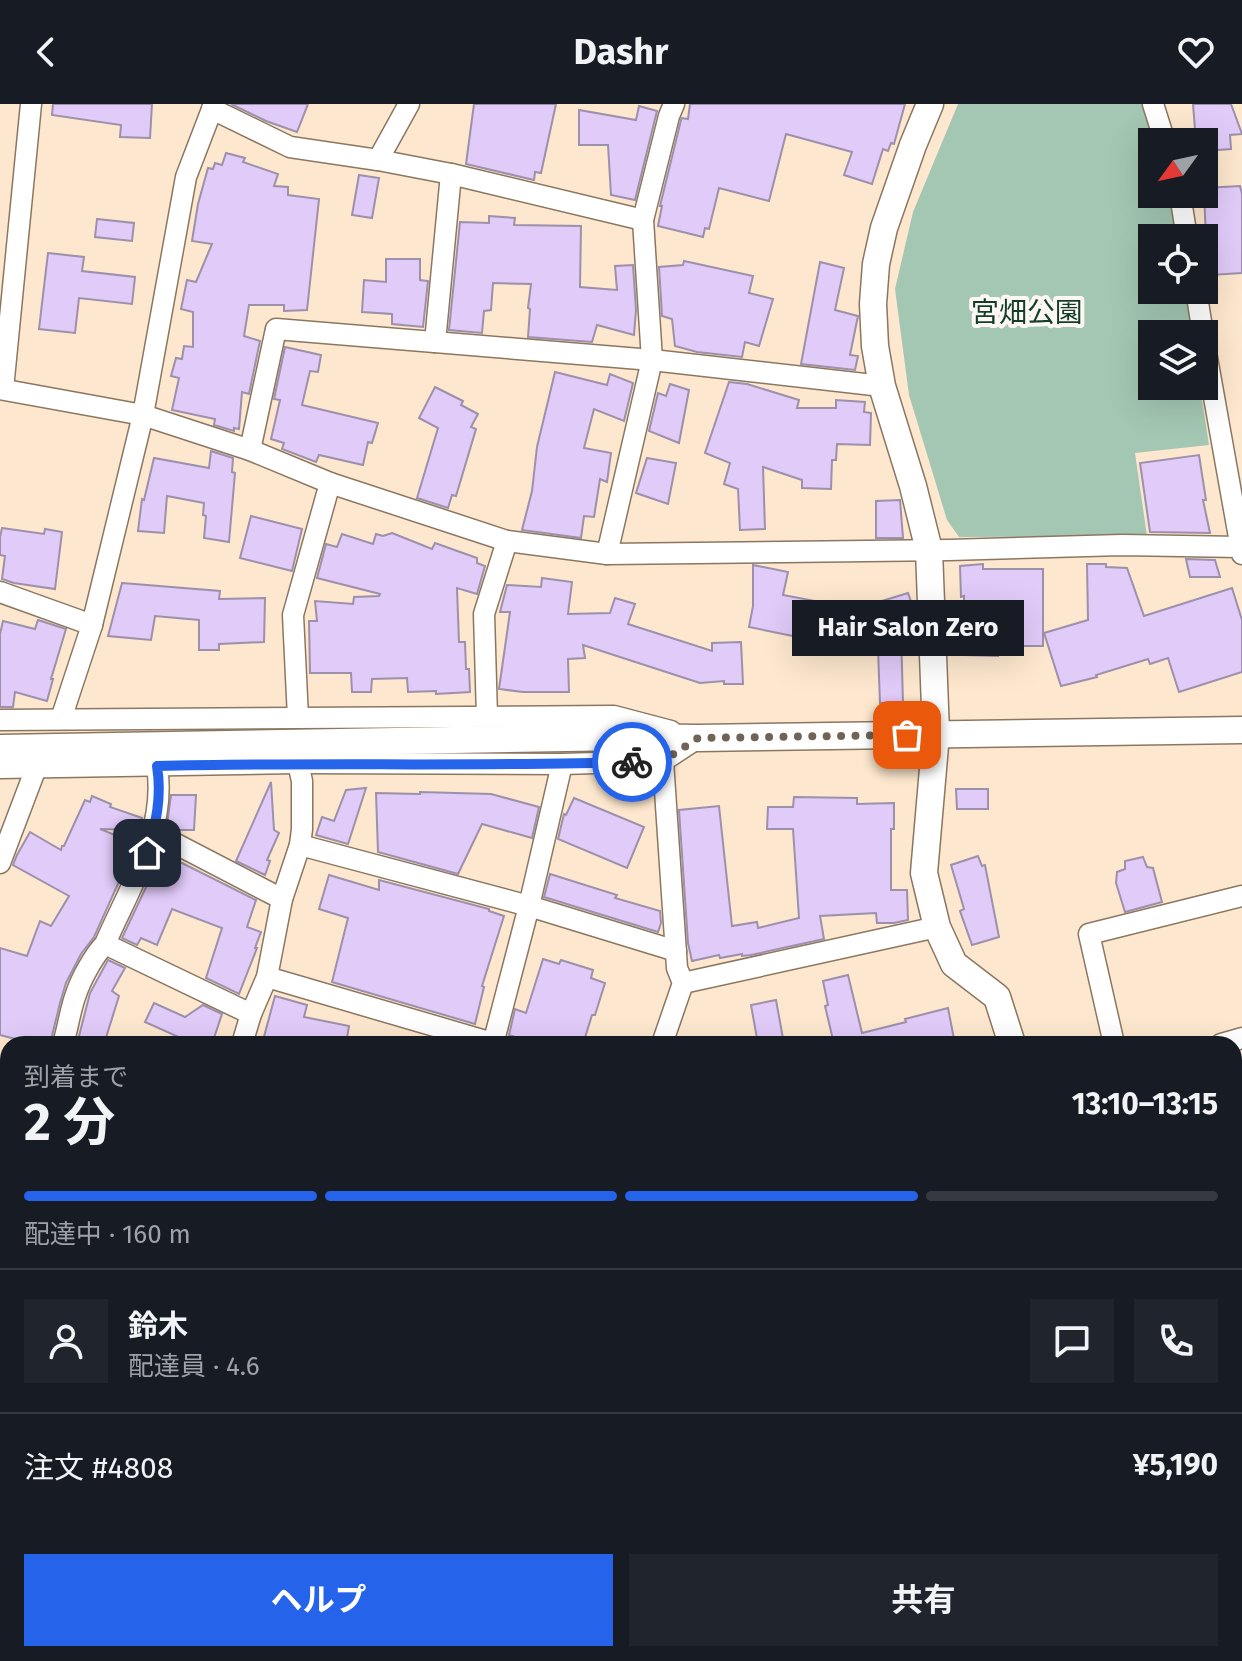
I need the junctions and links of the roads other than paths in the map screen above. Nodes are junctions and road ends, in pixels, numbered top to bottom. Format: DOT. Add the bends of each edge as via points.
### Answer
graph roads {
  1 [pos="31,104"];
  2 [pos="409,104"];
  3 [pos="674,104"];
  4 [pos="930,104"];
  5 [pos="1153,104"];
  6 [pos="213,107"];
  7 [pos="1161,128"];
  8 [pos="378,160"];
  9 [pos="451,174"];
  10 [pos="643,220"];
  11 [pos="435,342"];
  12 [pos="652,360"];
  13 [pos="882,386"];
  14 [pos="2,389"];
  15 [pos="1214,400"];
  16 [pos="143,415"];
  17 [pos="250,450"];
  18 [pos="330,483"];
  19 [pos="507,541"];
  20 [pos="929,550"];
  21 [pos="1241,550"];
  22 [pos="607,554"];
  23 [pos="0,592"];
  24 [pos="92,625"];
  25 [pos="487,717"];
  26 [pos="298,718"];
  27 [pos="61,719"];
  28 [pos="0,720"];
  29 [pos="1242,730"];
  30 [pos="936,734"];
  31 [pos="698,738"];
  32 [pos="0,748"];
  33 [pos="663,761"];
  34 [pos="298,763"];
  35 [pos="562,764"];
  36 [pos="157,766"];
  37 [pos="0,768"];
  38 [pos="36,768"];
  39 [pos="153,832"];
  40 [pos="300,845"];
  41 [pos="0,863"];
  42 [pos="1242,896"];
  43 [pos="282,899"];
  44 [pos="529,906"];
  45 [pos="937,927"];
  46 [pos="105,944"];
  47 [pos="676,951"];
  48 [pos="267,977"];
  49 [pos="683,983"];
  50 [pos="251,1014"];
  51 [pos="66,1036"];
  52 [pos="244,1036"];
  53 [pos="467,1036"];
  54 [pos="496,1036"];
  55 [pos="665,1036"];
  56 [pos="1009,1036"];
  57 [pos="1112,1036"];
  1 -- 14 [label="street"];
  2 -- 8 [label="street"];
  3 -- 10 [label="street"];
  4 -- 13 [label="street" via="897,187 876,264 875,346"];
  5 -- 7 [label="street"];
  6 -- 8 [label="street" via="290,147"];
  6 -- 16 [label="street" via="186,177"];
  8 -- 9 [label="street"];
  9 -- 10 [label="street"];
  9 -- 11 [label="street"];
  10 -- 12 [label="street"];
  11 -- 12 [label="street"];
  11 -- 17 [label="street" via="276,329"];
  12 -- 13 [label="street"];
  12 -- 22 [label="street"];
  13 -- 20 [label="street"];
  14 -- 16 [label="street"];
  15 -- 21 [label="street"];
  16 -- 17 [label="street"];
  16 -- 24 [label="street"];
  17 -- 18 [label="street"];
  18 -- 19 [label="street"];
  18 -- 26 [label="street" via="293,615"];
  19 -- 22 [label="street"];
  19 -- 25 [label="street" via="484,614"];
  20 -- 21 [label="street" via="1122,545"];
  20 -- 22 [label="street"];
  20 -- 30 [label="street"];
  23 -- 24 [label="street"];
  24 -- 27 [label="street"];
  25 -- 26 [label="street"];
  25 -- 31 [label="street" via="614,716"];
  26 -- 27 [label="street"];
  27 -- 28 [label="street"];
  29 -- 30 [label="street"];
  30 -- 31 [label="street"];
  30 -- 45 [label="street" via="924,873"];
  31 -- 32 [label="street"];
  31 -- 33 [label="street"];
  33 -- 35 [label="street"];
  33 -- 47 [label="street"];
  34 -- 35 [label="street"];
  34 -- 36 [label="street"];
  34 -- 40 [label="street"];
  35 -- 44 [label="street"];
  36 -- 38 [label="street"];
  36 -- 39 [label="street"];
  37 -- 38 [label="street"];
  38 -- 41 [label="street"];
  39 -- 43 [label="street"];
  39 -- 46 [label="street"];
  40 -- 43 [label="street"];
  40 -- 44 [label="street"];
  42 -- 57 [label="street" via="1089,934"];
  43 -- 48 [label="street"];
  44 -- 47 [label="street"];
  44 -- 54 [label="street"];
  45 -- 49 [label="street"];
  45 -- 56 [label="street" via="954,964 997,997"];
  46 -- 50 [label="street"];
  46 -- 51 [label="street" via="76,993"];
  47 -- 49 [label="street"];
  48 -- 50 [label="street"];
  48 -- 53 [label="street"];
  49 -- 55 [label="street"];
  50 -- 52 [label="street"];
}
